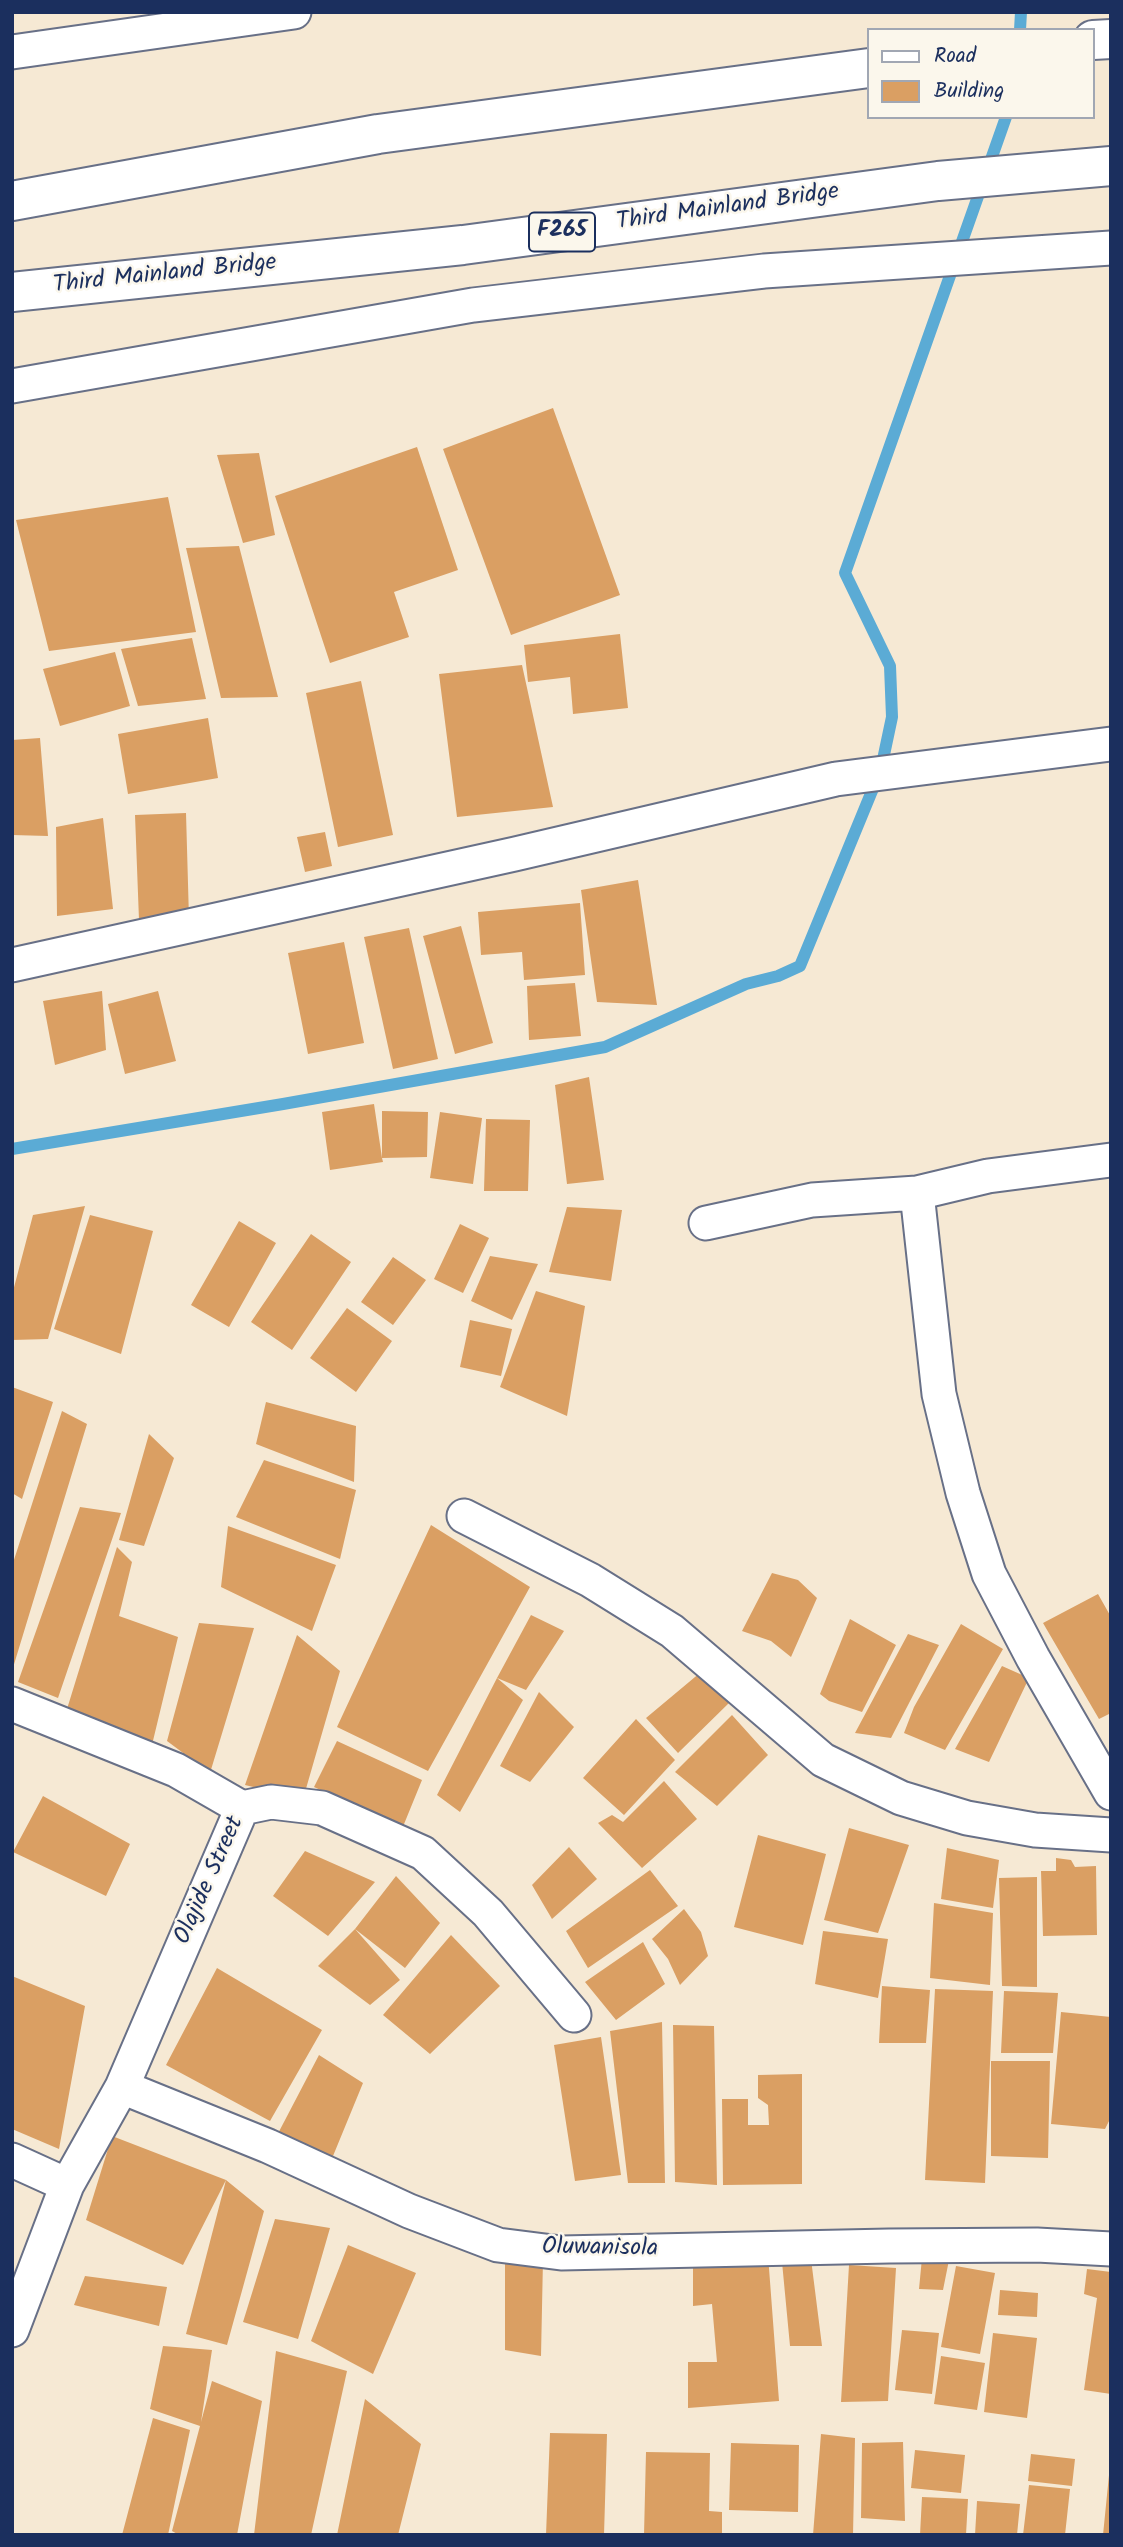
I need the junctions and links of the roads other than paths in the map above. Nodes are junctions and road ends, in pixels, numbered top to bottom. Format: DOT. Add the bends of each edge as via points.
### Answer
graph roads {
  1 [pos="294,12"];
  2 [pos="12,52"];
  3 [pos="867,68"];
  4 [pos="1111,166"];
  5 [pos="12,201"];
  6 [pos="1111,248"];
  7 [pos="12,292"];
  8 [pos="12,386"];
  9 [pos="1111,744"];
  10 [pos="12,965"];
  11 [pos="1111,1160"];
  12 [pos="917,1194"];
  13 [pos="706,1223"];
  14 [pos="464,1516"];
  15 [pos="12,1704"];
  16 [pos="1111,1793"];
  17 [pos="242,1808"];
  18 [pos="1111,1835"];
  19 [pos="574,2015"];
  20 [pos="122,2087"];
  21 [pos="12,2160"];
  22 [pos="67,2185"];
  23 [pos="1111,2249"];
  24 [pos="12,2330"];
  1 -- 2 [label="street"];
  3 -- 5 [label="highway" via="377,134"];
  4 -- 7 [label="highway, Third Mainland Bridge / F265" via="938,181 463,245"];
  6 -- 8 [label="street" via="806,267 472,304"];
  9 -- 10 [label="street" via="836,779"];
  11 -- 12 [label="street" via="988,1176"];
  12 -- 13 [label="street" via="812,1200"];
  12 -- 16 [label="street" via="939,1394 989,1574"];
  14 -- 18 [label="street" via="590,1580 672,1631 823,1760 901,1798 967,1818 1035,1830"];
  15 -- 17 [label="street" via="176,1770"];
  17 -- 19 [label="street, Olajide Street" via="271,1802 322,1808 423,1853 488,1913"];
  17 -- 20 [label="street, Olajide Street"];
  20 -- 22 [label="street, Olajide Street"];
  20 -- 23 [label="street, Oluwanisola" via="498,2245 561,2253 1037,2245"];
  21 -- 22 [label="street"];
  22 -- 24 [label="street, Olajide Street"];
}
